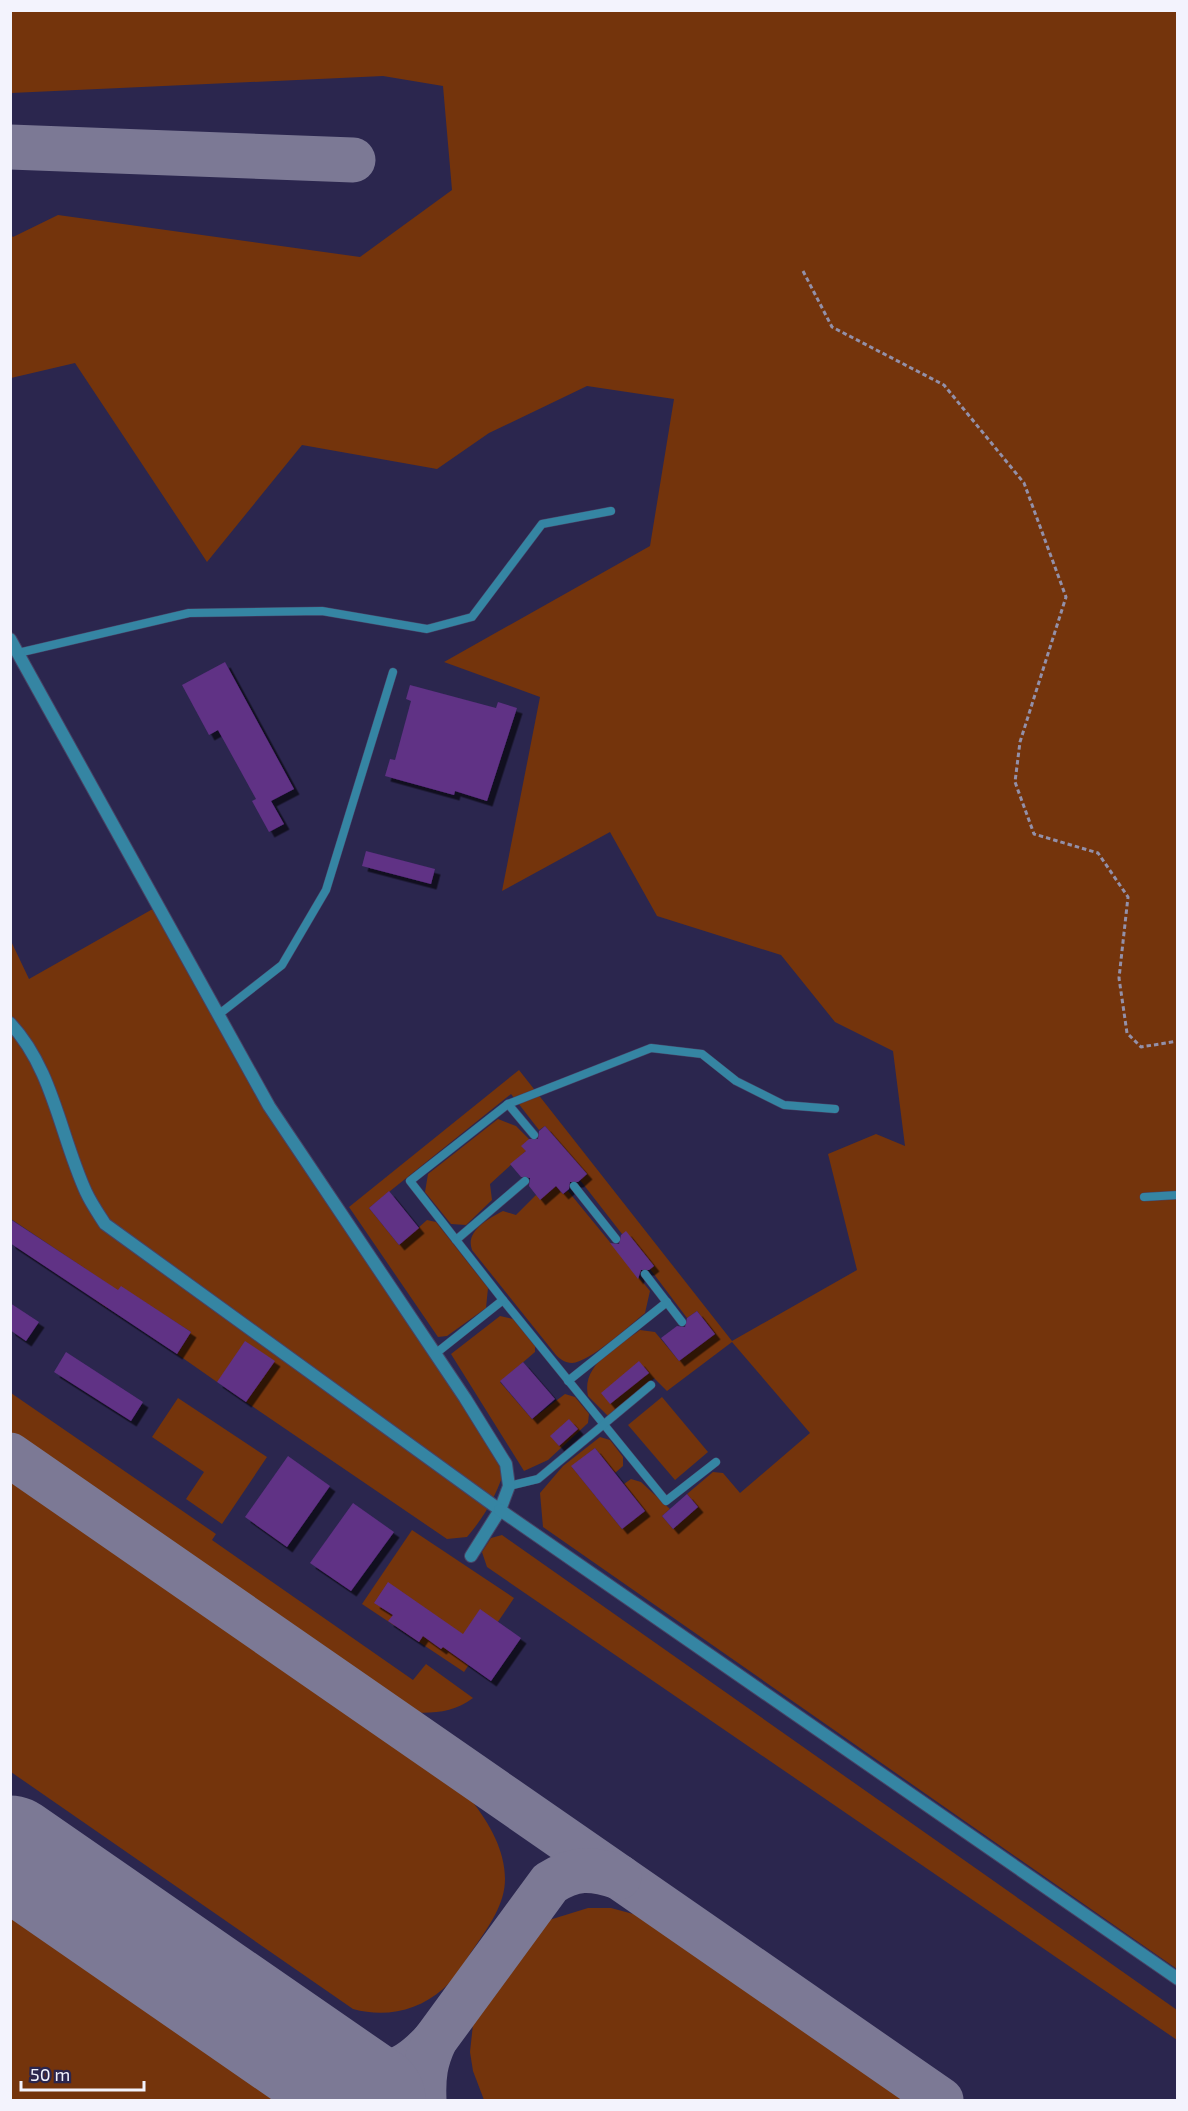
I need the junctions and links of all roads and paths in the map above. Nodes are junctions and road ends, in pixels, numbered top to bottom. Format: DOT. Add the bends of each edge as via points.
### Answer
graph roads {
  1 [pos="803,271"];
  2 [pos="611,512"];
  3 [pos="10,639"];
  4 [pos="18,653"];
  5 [pos="393,672"];
  6 [pos="218,1015"];
  7 [pos="10,1023"];
  8 [pos="1178,1041"];
  9 [pos="508,1104"];
  10 [pos="835,1109"];
  11 [pos="534,1135"];
  12 [pos="525,1181"];
  13 [pos="574,1186"];
  14 [pos="1178,1195"];
  15 [pos="1144,1197"];
  16 [pos="616,1239"];
  17 [pos="456,1240"];
  18 [pos="645,1274"];
  19 [pos="503,1300"];
  20 [pos="667,1302"];
  21 [pos="682,1322"];
  22 [pos="435,1354"];
  23 [pos="568,1381"];
  24 [pos="651,1385"];
  25 [pos="603,1425"];
  26 [pos="716,1462"];
  27 [pos="509,1486"];
  28 [pos="500,1510"];
  29 [pos="471,1556"];
  30 [pos="1178,1979"];
  1 -- 8 [label="path" via="832,327 944,385 1024,483 1066,597 1020,742 1015,782 1034,834 1098,853 1128,897 1119,978 1127,1033 1141,1047"];
  2 -- 4 [label="lane" via="542,524 472,617 427,629 321,611 189,613"];
  3 -- 4 [label="street"];
  4 -- 6 [label="street"];
  5 -- 6 [label="lane" via="326,890 282,965"];
  6 -- 22 [label="street" via="269,1106"];
  7 -- 28 [label="street" via="25,1038 41,1067 86,1192 105,1224"];
  9 -- 10 [label="lane" via="651,1048 702,1054 736,1081 784,1105"];
  9 -- 11 [label="lane"];
  9 -- 17 [label="lane" via="410,1181"];
  12 -- 17 [label="lane"];
  13 -- 16 [label="lane"];
  14 -- 15 [label="lane"];
  17 -- 19 [label="lane"];
  18 -- 20 [label="lane"];
  19 -- 22 [label="lane"];
  19 -- 23 [label="lane"];
  20 -- 21 [label="lane"];
  20 -- 23 [label="lane"];
  22 -- 27 [label="street" via="506,1464"];
  23 -- 25 [label="lane"];
  24 -- 25 [label="lane"];
  25 -- 26 [label="lane" via="666,1501"];
  25 -- 27 [label="lane" via="538,1479"];
  27 -- 28 [label="street"];
  28 -- 29 [label="street"];
  28 -- 30 [label="street"];
}
